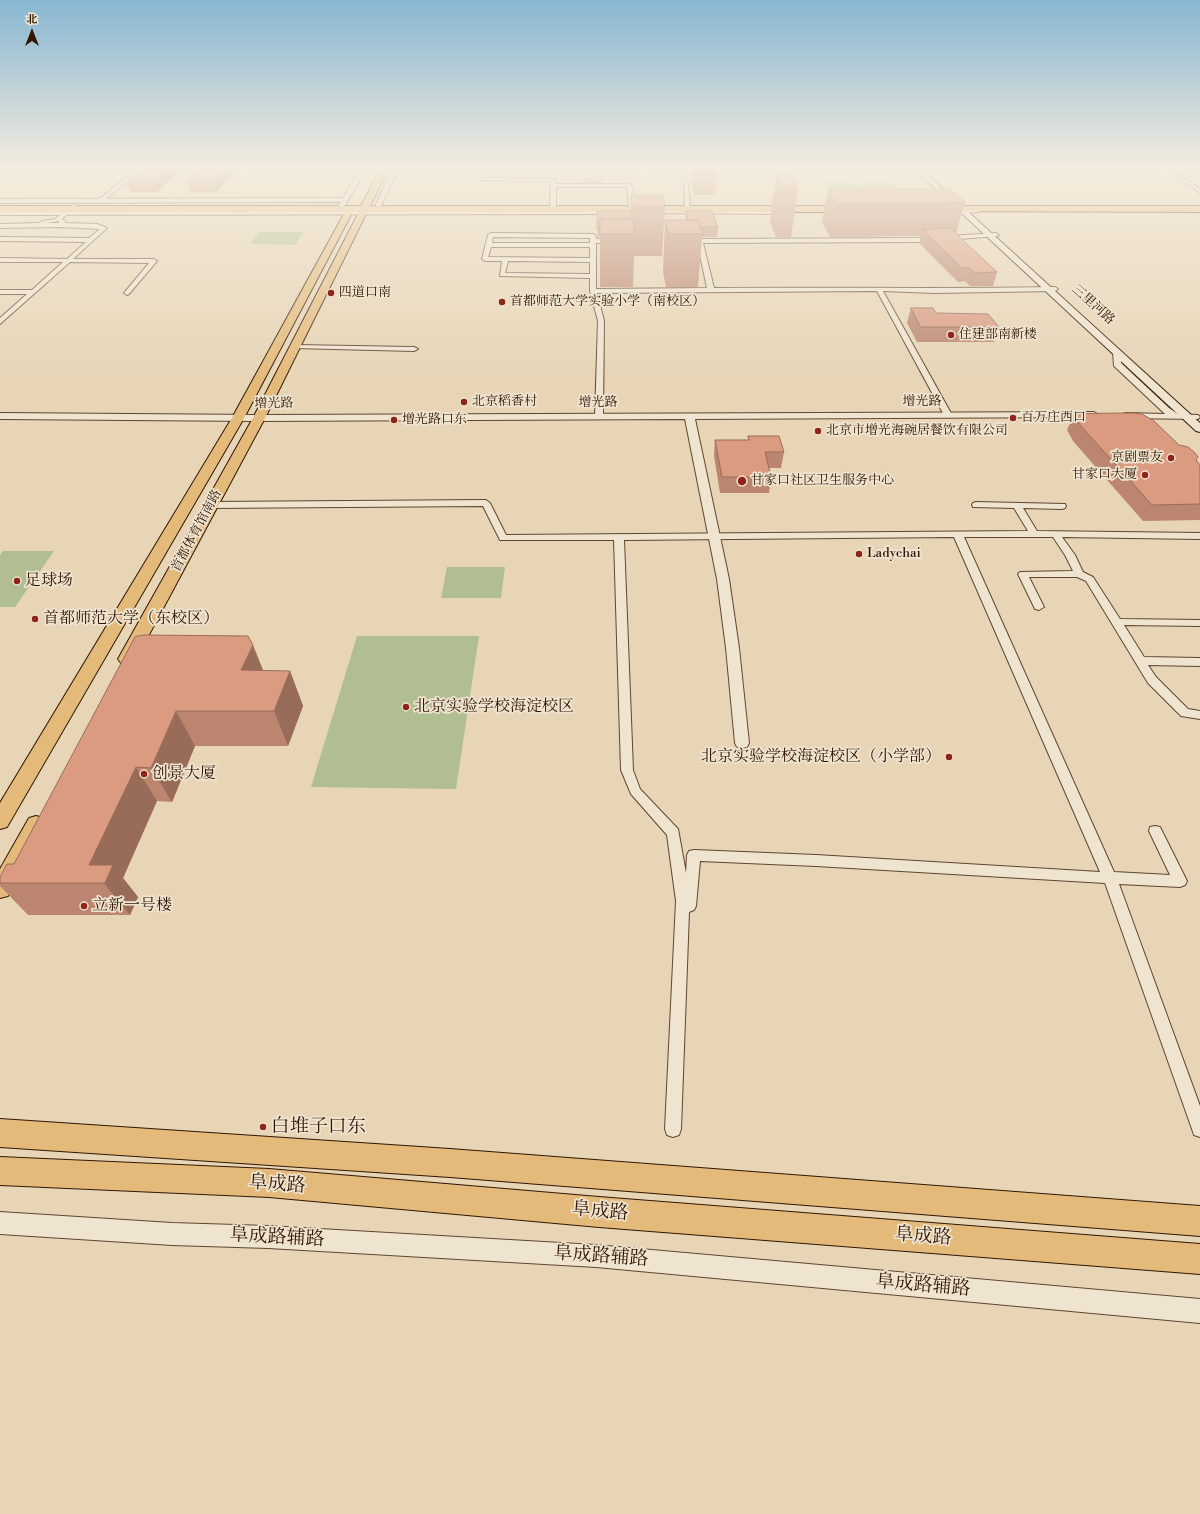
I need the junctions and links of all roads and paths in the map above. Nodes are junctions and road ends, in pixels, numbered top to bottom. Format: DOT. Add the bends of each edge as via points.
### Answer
graph roads {
  1 [pos="0,239"];
  2 [pos="339,239"];
  3 [pos="343,239"];
  4 [pos="490,239"];
  5 [pos="593,239"];
  6 [pos="939,239"];
  7 [pos="997,239"];
  8 [pos="92,240"];
  9 [pos="624,241"];
  10 [pos="692,241"];
  11 [pos="700,241"];
  12 [pos="593,243"];
  13 [pos="489,245"];
  14 [pos="0,260"];
  15 [pos="70,260"];
  16 [pos="505,260"];
  17 [pos="593,260"];
  18 [pos="593,276"];
  19 [pos="879,290"];
  20 [pos="1048,290"];
  21 [pos="593,291"];
  22 [pos="711,291"];
  23 [pos="0,292"];
  24 [pos="33,292"];
  25 [pos="128,293"];
  26 [pos="0,322"];
  27 [pos="295,347"];
  28 [pos="414,349"];
  29 [pos="1117,352"];
  30 [pos="948,415"];
  31 [pos="0,416"];
  32 [pos="599,416"];
  33 [pos="689,416"];
  34 [pos="1176,417"];
  35 [pos="238,418"];
  36 [pos="259,418"];
  37 [pos="1196,418"];
  38 [pos="1200,429"];
  39 [pos="210,505"];
  40 [pos="976,505"];
  41 [pos="1017,506"];
  42 [pos="1062,506"];
  43 [pos="1034,534"];
  44 [pos="958,535"];
  45 [pos="1056,535"];
  46 [pos="716,536"];
  47 [pos="1200,536"];
  48 [pos="619,537"];
  49 [pos="1079,574"];
  50 [pos="1039,607"];
  51 [pos="1117,622"];
  52 [pos="1200,623"];
  53 [pos="1141,661"];
  54 [pos="1200,662"];
  55 [pos="122,669"];
  56 [pos="1200,715"];
  57 [pos="742,743"];
  58 [pos="42,814"];
  59 [pos="0,822"];
  60 [pos="1155,831"];
  61 [pos="1110,879"];
  62 [pos="0,889"];
  63 [pos="688,909"];
  64 [pos="673,1129"];
  65 [pos="1200,1129"];
  66 [pos="0,1133"];
  67 [pos="0,1171"];
  68 [pos="1200,1221"];
  69 [pos="0,1223"];
  70 [pos="1200,1259"];
  71 [pos="1200,1311"];
  1 -- 8 [label="street"];
  2 -- 35 [label="main road, 首都体育馆南路"];
  3 -- 27 [label="main road, 首都体育馆南路"];
  4 -- 13 [label="street"];
  5 -- 12 [label="street"];
  6 -- 11 [label="street"];
  7 -- 20 [label="main road, 三里河路"];
  8 -- 15 [label="street"];
  9 -- 12 [label="street"];
  10 -- 11 [label="street"];
  11 -- 22 [label="street"];
  12 -- 13 [label="street"];
  12 -- 17 [label="street"];
  13 -- 16 [label="street" via="486,259"];
  14 -- 15 [label="street"];
  15 -- 24 [label="street"];
  15 -- 25 [label="street" via="154,261"];
  16 -- 17 [label="street"];
  16 -- 18 [label="street" via="502,276"];
  17 -- 18 [label="street"];
  18 -- 21 [label="street"];
  19 -- 20 [label="street"];
  19 -- 22 [label="street"];
  19 -- 30 [label="street"];
  20 -- 29 [label="main road, 三里河路"];
  20 -- 37 [label="main road, 三里河路"];
  21 -- 22 [label="street"];
  21 -- 32 [label="street" via="601,321"];
  23 -- 24 [label="street"];
  24 -- 26 [label="street"];
  27 -- 28 [label="street"];
  27 -- 36 [label="main road, 首都体育馆南路"];
  29 -- 34 [label="street, 三里河路" via="1117,364"];
  29 -- 37 [label="main road, 三里河路"];
  30 -- 33 [label="street, 增光路"];
  30 -- 34 [label="street, 增光路" via="1065,414"];
  31 -- 35 [label="street, 增光路"];
  32 -- 33 [label="street, 增光路"];
  32 -- 36 [label="street, 增光路"];
  33 -- 46 [label="street"];
  34 -- 37 [label="street, 增光路"];
  35 -- 36 [label="street, 增光路"];
  35 -- 59 [label="main road, 首都体育馆南路"];
  36 -- 39 [label="main road, 首都体育馆南路"];
  37 -- 38 [label="main road, 三里河路"];
  39 -- 48 [label="street" via="486,503 503,538"];
  39 -- 55 [label="main road, 首都体育馆南路"];
  40 -- 41 [label="street"];
  41 -- 42 [label="street"];
  41 -- 43 [label="street"];
  43 -- 44 [label="street"];
  43 -- 45 [label="street"];
  44 -- 46 [label="street"];
  44 -- 61 [label="street"];
  45 -- 47 [label="street"];
  45 -- 49 [label="street"];
  46 -- 48 [label="street"];
  46 -- 57 [label="street" via="731,635 737,715"];
  48 -- 64 [label="street" via="627,770 635,791 673,833 683,901"];
  49 -- 50 [label="street" via="1023,574"];
  49 -- 51 [label="street" via="1090,579"];
  51 -- 52 [label="street"];
  51 -- 53 [label="street"];
  53 -- 54 [label="street"];
  53 -- 56 [label="street" via="1152,680 1185,713"];
  58 -- 62 [label="main road"];
  60 -- 61 [label="street" via="1180,881"];
  61 -- 63 [label="street" via="784,858 694,855"];
  61 -- 65 [label="street"];
  66 -- 68 [label="highway, 阜成路" via="585,1172"];
  67 -- 70 [label="highway, 阜成路" via="269,1183 599,1212"];
  69 -- 71 [label="street, 阜成路辅路" via="596,1256"];
}
